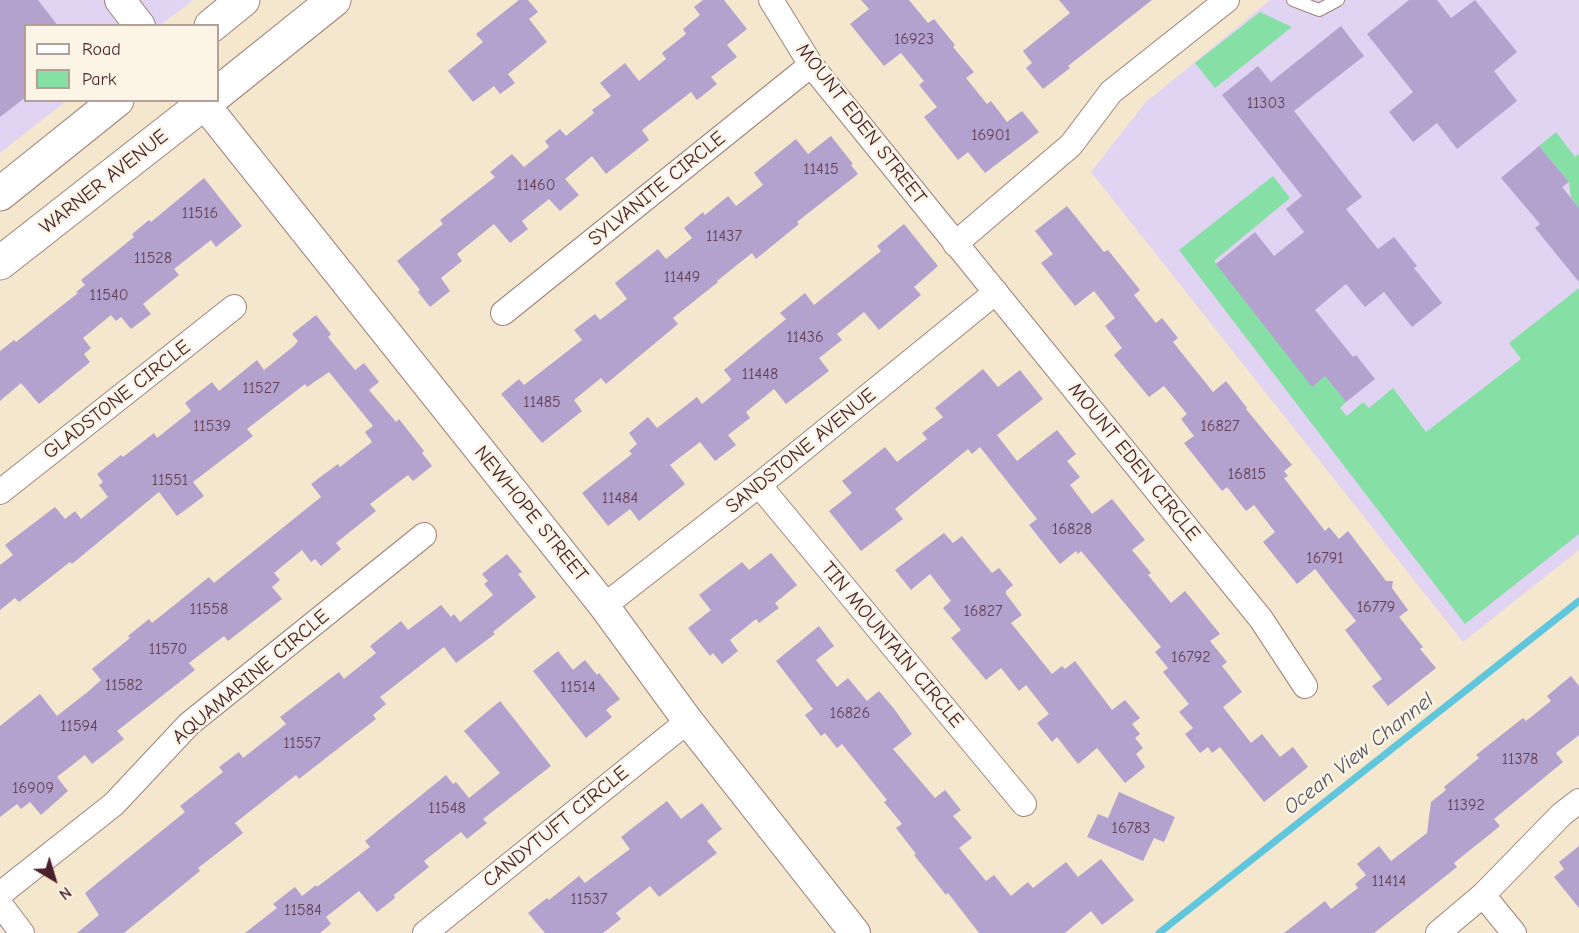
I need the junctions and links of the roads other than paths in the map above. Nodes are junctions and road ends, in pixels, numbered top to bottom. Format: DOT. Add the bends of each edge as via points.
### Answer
graph roads {
  1 [pos="120,0"];
  2 [pos="243,0"];
  3 [pos="334,0"];
  4 [pos="771,0"];
  5 [pos="1227,0"];
  6 [pos="1293,0"];
  7 [pos="1338,0"];
  8 [pos="138,24"];
  9 [pos="213,24"];
  10 [pos="811,65"];
  11 [pos="219,90"];
  12 [pos="115,102"];
  13 [pos="203,102"];
  14 [pos="209,102"];
  15 [pos="0,194"];
  16 [pos="956,244"];
  17 [pos="0,263"];
  18 [pos="996,292"];
  19 [pos="234,307"];
  20 [pos="503,313"];
  21 [pos="759,485"];
  22 [pos="0,492"];
  23 [pos="424,535"];
  24 [pos="604,606"];
  25 [pos="1305,687"];
  26 [pos="688,721"];
  27 [pos="1579,801"];
  28 [pos="1024,804"];
  29 [pos="0,894"];
  30 [pos="1483,895"];
  31 [pos="0,904"];
  32 [pos="22,933"];
  33 [pos="425,933"];
  34 [pos="855,933"];
  35 [pos="1438,933"];
  36 [pos="1514,933"];
  1 -- 8 [label="street"];
  2 -- 9 [label="main road"];
  3 -- 11 [label="main road, WARNER AVENUE"];
  4 -- 10 [label="street, MOUNT EDEN STREET"];
  5 -- 16 [label="street" via="1111,92 1071,145"];
  6 -- 7 [label="lane" via="1319,9"];
  10 -- 16 [label="street, MOUNT EDEN STREET"];
  10 -- 20 [label="street, SYLVANITE CIRCLE"];
  12 -- 15 [label="main road"];
  13 -- 17 [label="main road, WARNER AVENUE"];
  14 -- 24 [label="street, NEWHOPE STREET"];
  16 -- 18 [label="street, MOUNT EDEN CIRCLE"];
  18 -- 21 [label="street, SANDSTONE AVENUE"];
  18 -- 25 [label="street, MOUNT EDEN CIRCLE" via="1261,619"];
  19 -- 22 [label="street, GLADSTONE CIRCLE"];
  21 -- 24 [label="street, SANDSTONE AVENUE"];
  21 -- 28 [label="street, TIN MOUNTAIN CIRCLE"];
  23 -- 29 [label="street, AQUAMARINE CIRCLE" via="189,724 114,804"];
  24 -- 26 [label="street, NEWHOPE STREET"];
  26 -- 33 [label="street, CANDYTUFT CIRCLE"];
  26 -- 34 [label="street, NEWHOPE STREET"];
  27 -- 30 [label="street"];
  30 -- 35 [label="street"];
  30 -- 36 [label="street"];
  31 -- 32 [label="street"];
}
